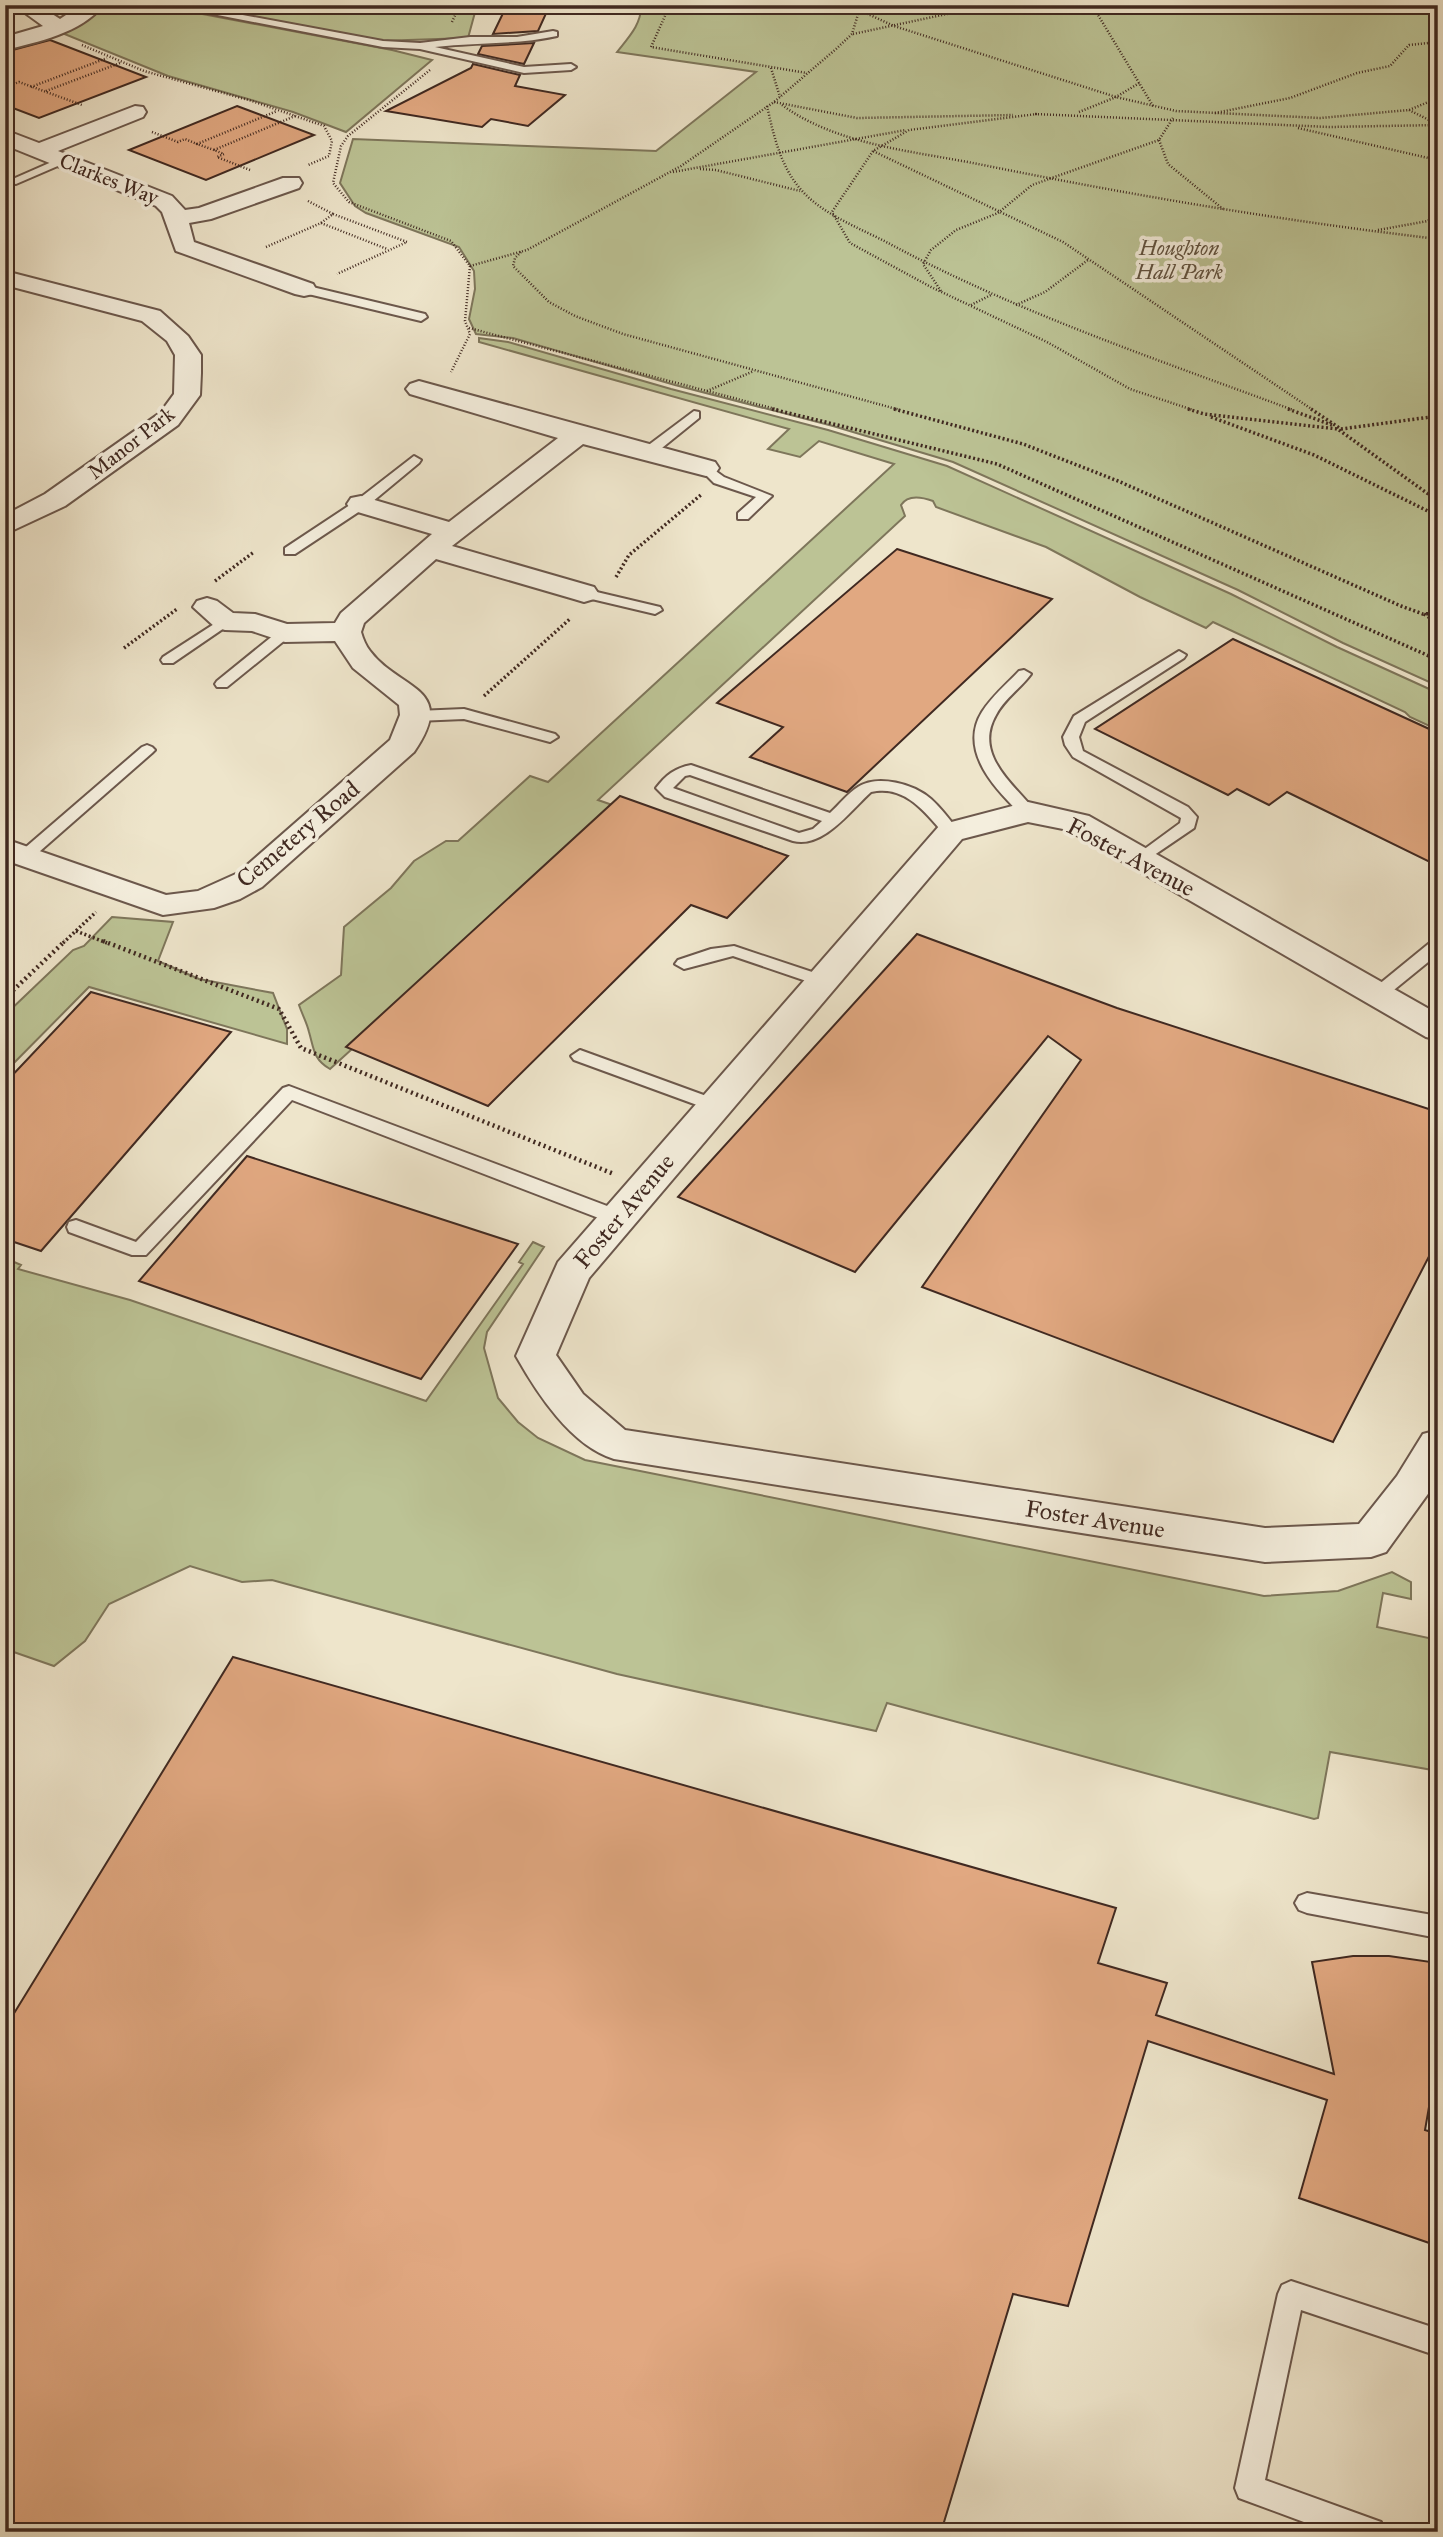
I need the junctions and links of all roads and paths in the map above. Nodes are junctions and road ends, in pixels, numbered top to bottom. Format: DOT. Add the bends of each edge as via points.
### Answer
graph roads {
  1 [pos="24,5"];
  2 [pos="93,5"];
  3 [pos="171,5"];
  4 [pos="460,5"];
  5 [pos="670,5"];
  6 [pos="848,5"];
  7 [pos="989,5"];
  8 [pos="1092,5"];
  9 [pos="859,10"];
  10 [pos="894,26"];
  11 [pos="54,27"];
  12 [pos="552,34"];
  13 [pos="852,34"];
  14 [pos="446,42"];
  15 [pos="1438,42"];
  16 [pos="5,44"];
  17 [pos="420,46"];
  18 [pos="442,53"];
  19 [pos="108,58"];
  20 [pos="121,63"];
  21 [pos="571,67"];
  22 [pos="771,68"];
  23 [pos="807,74"];
  24 [pos="5,80"];
  25 [pos="1141,82"];
  26 [pos="31,87"];
  27 [pos="45,92"];
  28 [pos="780,97"];
  29 [pos="1116,97"];
  30 [pos="1438,98"];
  31 [pos="774,102"];
  32 [pos="782,105"];
  33 [pos="767,106"];
  34 [pos="1153,107"];
  35 [pos="278,110"];
  36 [pos="1225,110"];
  37 [pos="1409,110"];
  38 [pos="1176,111"];
  39 [pos="1037,114"];
  40 [pos="1075,114"];
  41 [pos="1212,114"];
  42 [pos="127,115"];
  43 [pos="296,116"];
  44 [pos="1254,117"];
  45 [pos="1173,119"];
  46 [pos="1195,120"];
  47 [pos="1284,125"];
  48 [pos="1438,125"];
  49 [pos="909,130"];
  50 [pos="5,137"];
  51 [pos="858,138"];
  52 [pos="1159,139"];
  53 [pos="331,140"];
  54 [pos="197,144"];
  55 [pos="342,144"];
  56 [pos="885,145"];
  57 [pos="38,150"];
  58 [pos="214,150"];
  59 [pos="873,151"];
  60 [pos="777,153"];
  61 [pos="1438,159"];
  62 [pos="63,160"];
  63 [pos="1438,166"];
  64 [pos="690,169"];
  65 [pos="669,173"];
  66 [pos="289,179"];
  67 [pos="1048,179"];
  68 [pos="12,182"];
  69 [pos="801,191"];
  70 [pos="1224,209"];
  71 [pos="1438,210"];
  72 [pos="832,212"];
  73 [pos="998,213"];
  74 [pos="333,214"];
  75 [pos="176,218"];
  76 [pos="1366,231"];
  77 [pos="1438,239"];
  78 [pos="388,250"];
  79 [pos="521,252"];
  80 [pos="1088,260"];
  81 [pos="230,263"];
  82 [pos="923,264"];
  83 [pos="470,267"];
  84 [pos="5,278"];
  85 [pos="304,289"];
  86 [pos="941,291"];
  87 [pos="991,295"];
  88 [pos="429,301"];
  89 [pos="970,305"];
  90 [pos="1015,305"];
  91 [pos="404,313"];
  92 [pos="421,317"];
  93 [pos="469,328"];
  94 [pos="428,391"];
  95 [pos="1204,414"];
  96 [pos="694,415"];
  97 [pos="1438,415"];
  98 [pos="1340,429"];
  99 [pos="578,435"];
  100 [pos="647,453"];
  101 [pos="414,460"];
  102 [pos="706,468"];
  103 [pos="1438,501"];
  104 [pos="361,504"];
  105 [pos="743,516"];
  106 [pos="1438,516"];
  107 [pos="5,526"];
  108 [pos="443,541"];
  109 [pos="290,551"];
  110 [pos="584,593"];
  111 [pos="655,610"];
  112 [pos="1438,613"];
  113 [pos="216,614"];
  114 [pos="1423,614"];
  115 [pos="1438,623"];
  116 [pos="346,632"];
  117 [pos="285,633"];
  118 [pos="1179,654"];
  119 [pos="168,660"];
  120 [pos="1438,660"];
  121 [pos="1024,674"];
  122 [pos="222,684"];
  123 [pos="417,716"];
  124 [pos="550,737"];
  125 [pos="148,750"];
  126 [pos="1028,812"];
  127 [pos="833,819"];
  128 [pos="951,832"];
  129 [pos="15,852"];
  130 [pos="1141,859"];
  131 [pos="118,891"];
  132 [pos="76,931"];
  133 [pos="1438,945"];
  134 [pos="684,964"];
  135 [pos="821,981"];
  136 [pos="1378,994"];
  137 [pos="5,998"];
  138 [pos="1438,1029"];
  139 [pos="580,1056"];
  140 [pos="714,1105"];
  141 [pos="644,1186"];
  142 [pos="616,1217"];
  143 [pos="76,1227"];
  144 [pos="1438,1445"];
  145 [pos="1307,1903"];
  146 [pos="1438,1927"];
  147 [pos="1438,2343"];
  148 [pos="1370,2532"];
  1 -- 11 [label="street"];
  2 -- 11 [label="street"];
  3 -- 17 [label="lane" via="383,44"];
  4 -- 14 [label="path"];
  5 -- 22 [label="path" via="651,47"];
  6 -- 9 [label="path"];
  7 -- 10 [label="path"];
  8 -- 25 [label="path"];
  9 -- 10 [label="path"];
  9 -- 13 [label="path"];
  10 -- 13 [label="path"];
  10 -- 29 [label="path"];
  11 -- 16 [label="street"];
  11 -- 19 [label="path"];
  12 -- 14 [label="lane"];
  13 -- 23 [label="path"];
  14 -- 17 [label="lane"];
  15 -- 36 [label="path" via="1409,45 1390,66 1290,98"];
  17 -- 18 [label="lane"];
  18 -- 21 [label="lane" via="524,69"];
  18 -- 55 [label="path" via="431,69"];
  19 -- 20 [label="path"];
  19 -- 26 [label="path"];
  20 -- 27 [label="path"];
  20 -- 35 [label="path"];
  22 -- 23 [label="path"];
  22 -- 28 [label="path"];
  23 -- 28 [label="path"];
  24 -- 26 [label="path"];
  25 -- 29 [label="path"];
  25 -- 34 [label="path"];
  26 -- 27 [label="path"];
  27 -- 42 [label="path"];
  28 -- 31 [label="path"];
  29 -- 34 [label="path"];
  29 -- 40 [label="path"];
  30 -- 37 [label="path"];
  31 -- 32 [label="path"];
  31 -- 33 [label="path"];
  32 -- 39 [label="path" via="857,118"];
  32 -- 51 [label="path" via="793,115"];
  33 -- 60 [label="path"];
  33 -- 65 [label="path"];
  34 -- 38 [label="path"];
  35 -- 43 [label="path"];
  35 -- 54 [label="path"];
  36 -- 41 [label="path"];
  36 -- 44 [label="path"];
  37 -- 44 [label="path" via="1320,118"];
  37 -- 48 [label="path"];
  38 -- 41 [label="path"];
  38 -- 45 [label="path"];
  39 -- 40 [label="path"];
  39 -- 49 [label="path"];
  40 -- 45 [label="path"];
  41 -- 44 [label="path"];
  41 -- 46 [label="path"];
  42 -- 54 [label="path" via="178,142 185,139"];
  42 -- 57 [label="street"];
  43 -- 53 [label="path" via="324,127"];
  43 -- 58 [label="path"];
  44 -- 47 [label="path"];
  45 -- 46 [label="path"];
  45 -- 52 [label="path"];
  46 -- 47 [label="path"];
  47 -- 48 [label="path"];
  47 -- 61 [label="path"];
  49 -- 51 [label="path"];
  49 -- 56 [label="path"];
  50 -- 57 [label="street, Clarkes Way"];
  51 -- 56 [label="path"];
  51 -- 60 [label="path"];
  52 -- 67 [label="path"];
  52 -- 70 [label="path" via="1168,164"];
  53 -- 55 [label="path"];
  53 -- 66 [label="path" via="329,156"];
  54 -- 58 [label="path"];
  55 -- 83 [label="path" via="333,183 349,202 451,241"];
  56 -- 59 [label="path"];
  56 -- 67 [label="path"];
  57 -- 62 [label="street, Clarkes Way"];
  58 -- 66 [label="path" via="224,155 217,157 252,171 267,166"];
  59 -- 72 [label="path"];
  59 -- 73 [label="path"];
  60 -- 64 [label="path"];
  60 -- 69 [label="path"];
  61 -- 63 [label="path"];
  62 -- 68 [label="lane"];
  62 -- 75 [label="street, Clarkes Way" via="153,194 173,209"];
  64 -- 65 [label="path"];
  64 -- 69 [label="path" via="716,170"];
  65 -- 79 [label="path"];
  66 -- 75 [label="street" via="203,214"];
  67 -- 70 [label="path"];
  67 -- 73 [label="path" via="1032,185"];
  69 -- 72 [label="path"];
  70 -- 76 [label="path"];
  71 -- 76 [label="path" via="1428,221"];
  72 -- 82 [label="path"];
  72 -- 86 [label="path" via="850,243"];
  73 -- 80 [label="path" via="1063,242"];
  73 -- 82 [label="path" via="956,230 931,250"];
  74 -- 78 [label="path" via="407,242"];
  75 -- 81 [label="street, Clarkes Way" via="184,246"];
  76 -- 77 [label="path"];
  78 -- 81 [label="path" via="321,223"];
  78 -- 85 [label="path"];
  79 -- 83 [label="path"];
  79 -- 114 [label="path" via="513,266 530,289 561,311 623,334 1023,444"];
  80 -- 90 [label="path" via="1050,290"];
  80 -- 98 [label="path"];
  81 -- 85 [label="street, Clarkes Way"];
  82 -- 86 [label="path"];
  82 -- 87 [label="path"];
  83 -- 93 [label="path" via="465,321"];
  84 -- 107 [label="street, Manor Park" via="151,316 176,336 188,355 187,395 169,419 55,500"];
  85 -- 91 [label="lane"];
  86 -- 89 [label="path"];
  87 -- 89 [label="path"];
  87 -- 90 [label="path"];
  88 -- 91 [label="lane"];
  89 -- 95 [label="path" via="1130,389"];
  90 -- 98 [label="path"];
  91 -- 92 [label="lane"];
  93 -- 94 [label="path" via="469,340"];
  93 -- 120 [label="path" via="997,464"];
  94 -- 99 [label="street"];
  95 -- 98 [label="path"];
  95 -- 106 [label="path" via="1314,455"];
  96 -- 100 [label="lane"];
  97 -- 98 [label="path"];
  98 -- 103 [label="path"];
  99 -- 100 [label="street"];
  99 -- 108 [label="street"];
  100 -- 102 [label="street"];
  101 -- 104 [label="lane"];
  102 -- 105 [label="lane" via="719,480 765,496"];
  104 -- 108 [label="street"];
  104 -- 109 [label="lane"];
  108 -- 110 [label="street"];
  108 -- 116 [label="street" via="362,607"];
  110 -- 111 [label="lane"];
  112 -- 114 [label="path"];
  113 -- 117 [label="street"];
  113 -- 119 [label="lane"];
  114 -- 115 [label="path"];
  116 -- 117 [label="street"];
  116 -- 123 [label="street" via="366,665 410,696"];
  117 -- 122 [label="lane"];
  118 -- 130 [label="lane" via="1079,719 1070,733 1078,754 1189,817 1188,825"];
  121 -- 126 [label="lane" via="988,715 982,729 984,754 992,771"];
  123 -- 124 [label="lane" via="464,714"];
  123 -- 131 [label="street, Cemetery Road" via="403,745 250,880 202,901 163,905"];
  125 -- 129 [label="lane"];
  126 -- 128 [label="street, Foster Avenue"];
  126 -- 130 [label="street, Foster Avenue" via="1078,823"];
  127 -- 127 [label="lane" via="815,835 799,838 664,788 680,772 691,769"];
  127 -- 128 [label="lane" via="865,789 888,786 925,802"];
  128 -- 135 [label="street, Foster Avenue"];
  129 -- 131 [label="street, Cemetery Road"];
  130 -- 136 [label="street, Foster Avenue"];
  131 -- 132 [label="path"];
  132 -- 137 [label="path"];
  132 -- 141 [label="path" via="279,1009 301,1048"];
  133 -- 136 [label="lane"];
  134 -- 135 [label="lane" via="734,951"];
  135 -- 140 [label="street, Foster Avenue"];
  136 -- 138 [label="street, Foster Avenue"];
  139 -- 140 [label="lane"];
  140 -- 141 [label="street, Foster Avenue"];
  141 -- 142 [label="street, Foster Avenue"];
  142 -- 143 [label="lane" via="289,1092 139,1250"];
  142 -- 144 [label="street, Foster Avenue" via="572,1272 536,1356 569,1405 614,1444 1265,1545 1371,1540"];
  145 -- 146 [label="lane"];
  147 -- 148 [label="lane" via="1291,2294 1249,2488"];
}
